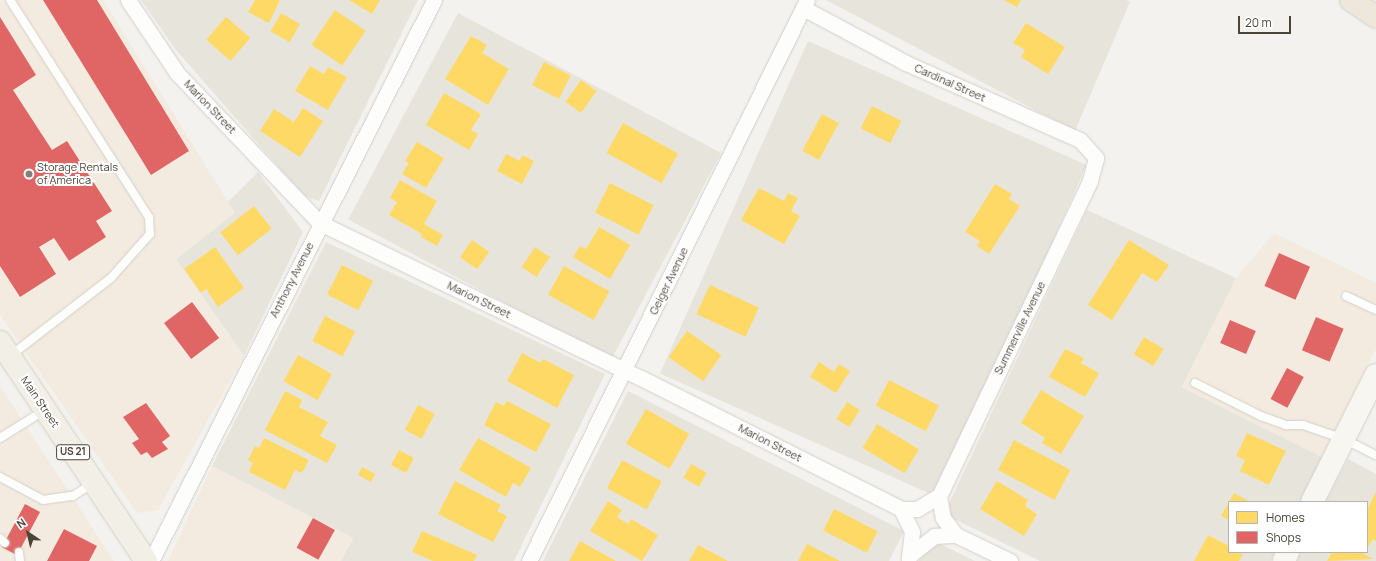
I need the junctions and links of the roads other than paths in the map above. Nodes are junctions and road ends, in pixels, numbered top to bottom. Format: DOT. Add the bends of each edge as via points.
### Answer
graph roads {
  1 [pos="10,0"];
  2 [pos="128,0"];
  3 [pos="434,0"];
  4 [pos="1351,0"];
  5 [pos="805,4"];
  6 [pos="1376,17"];
  7 [pos="1096,158"];
  8 [pos="320,223"];
  9 [pos="1346,296"];
  10 [pos="1376,310"];
  11 [pos="5,349"];
  12 [pos="625,371"];
  13 [pos="1376,375"];
  14 [pos="1195,383"];
  15 [pos="46,410"];
  16 [pos="0,438"];
  17 [pos="1344,439"];
  18 [pos="0,446"];
  19 [pos="1376,455"];
  20 [pos="0,477"];
  21 [pos="93,482"];
  22 [pos="939,496"];
  23 [pos="1313,501"];
  24 [pos="901,509"];
  25 [pos="956,535"];
  26 [pos="19,552"];
  27 [pos="909,558"];
  28 [pos="20,561"];
  29 [pos="146,561"];
  30 [pos="151,561"];
  31 [pos="530,561"];
  32 [pos="1010,561"];
  1 -- 11 [label="lane" via="149,217 150,234 111,278"];
  2 -- 8 [label="street, Marion Street" via="177,73"];
  3 -- 8 [label="street, Anthony Avenue"];
  4 -- 6 [label="highway"];
  5 -- 7 [label="street, Cardinal Street" via="906,63 1080,140"];
  5 -- 12 [label="street, Geiger Avenue"];
  7 -- 22 [label="street, Summerville Avenue" via="1090,181"];
  8 -- 12 [label="street, Marion Street"];
  8 -- 30 [label="street, Anthony Avenue"];
  9 -- 10 [label="lane"];
  11 -- 15 [label="main road, Main Street / US 21"];
  12 -- 24 [label="street, Marion Street"];
  12 -- 31 [label="street, Geiger Avenue"];
  13 -- 17 [label="street"];
  14 -- 17 [label="lane" via="1261,416 1286,425 1303,425"];
  15 -- 16 [label="lane"];
  15 -- 21 [label="main road, Main Street / US 21"];
  16 -- 18 [label="lane"];
  17 -- 19 [label="lane"];
  17 -- 23 [label="street"];
  20 -- 21 [label="lane" via="43,500 73,496"];
  21 -- 29 [label="main road, Main Street / US 21"];
  22 -- 24 [label="street" via="917,509"];
  22 -- 25 [label="street" via="943,518"];
  24 -- 27 [label="street" via="912,532"];
  25 -- 27 [label="street" via="934,536"];
  25 -- 32 [label="street"];
  26 -- 28 [label="lane"];
}
